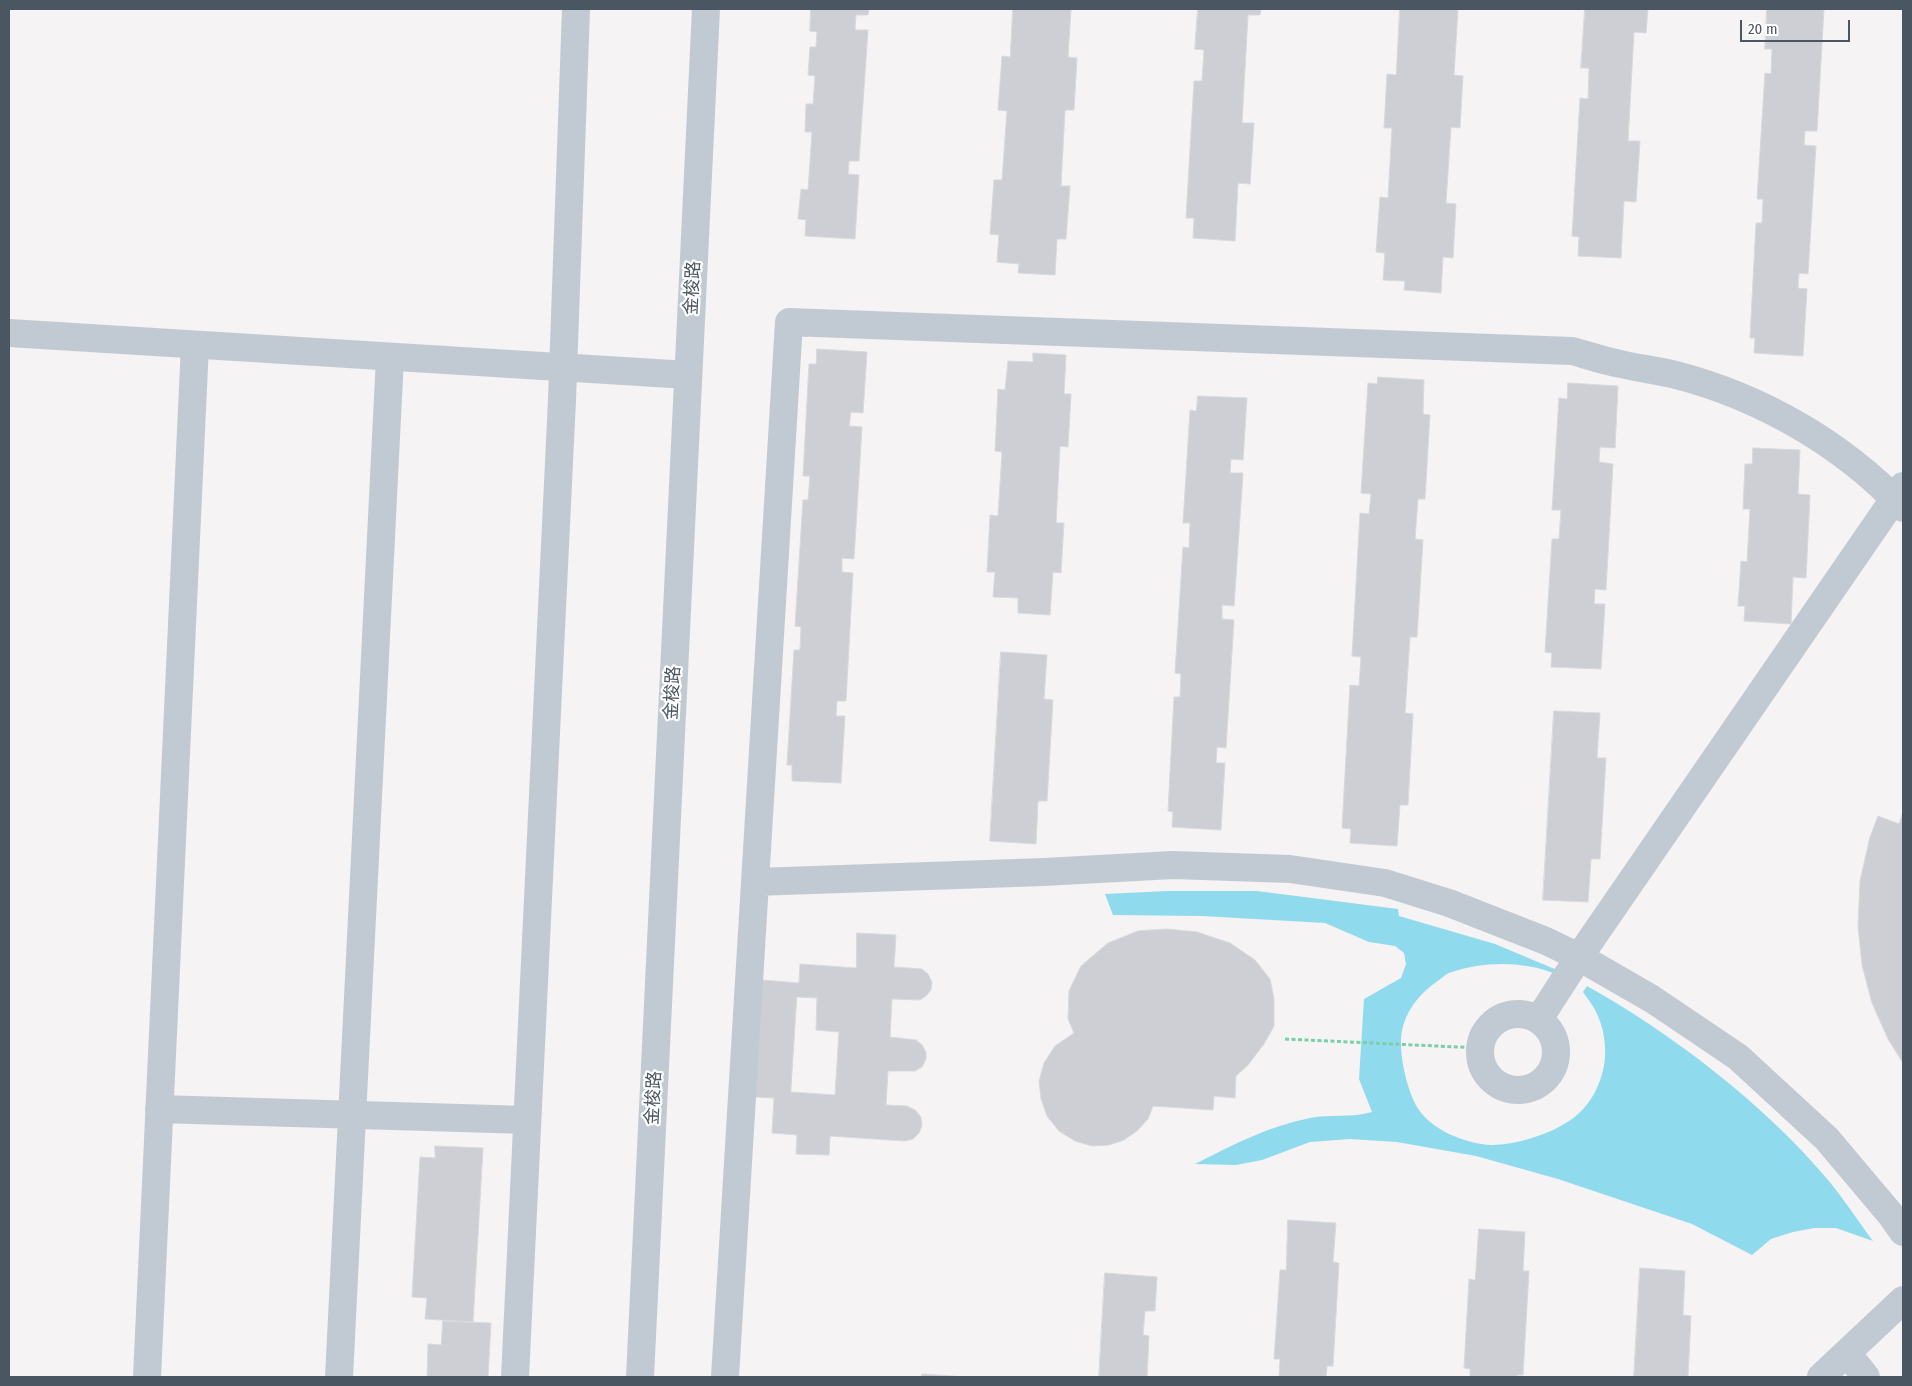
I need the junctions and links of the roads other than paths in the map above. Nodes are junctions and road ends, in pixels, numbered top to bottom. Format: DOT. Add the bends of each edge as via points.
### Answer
graph roads {
  1 [pos="576,9"];
  2 [pos="706,9"];
  3 [pos="9,333"];
  4 [pos="195,345"];
  5 [pos="390,357"];
  6 [pos="563,367"];
  7 [pos="688,375"];
  8 [pos="1900,498"];
  9 [pos="755,882"];
  10 [pos="1580,957"];
  11 [pos="1539,1019"];
  12 [pos="159,1109"];
  13 [pos="352,1115"];
  14 [pos="527,1120"];
  15 [pos="1903,1232"];
  16 [pos="1903,1300"];
  17 [pos="1847,1352"];
  18 [pos="146,1377"];
  19 [pos="339,1377"];
  20 [pos="515,1377"];
  21 [pos="640,1377"];
  22 [pos="725,1377"];
  23 [pos="1821,1377"];
  24 [pos="1866,1377"];
  1 -- 6 [label="street"];
  2 -- 7 [label="street, 金梭路"];
  3 -- 4 [label="street"];
  4 -- 5 [label="street"];
  4 -- 12 [label="street"];
  5 -- 6 [label="street"];
  5 -- 13 [label="street"];
  6 -- 7 [label="street"];
  6 -- 14 [label="street"];
  7 -- 21 [label="street, 金梭路"];
  8 -- 9 [label="street" via="1837,451 1753,401 1676,376 1572,351 789,322"];
  8 -- 10 [label="street"];
  9 -- 10 [label="street" via="1173,865 1290,869 1385,883 1449,903"];
  9 -- 22 [label="street"];
  10 -- 11 [label="street"];
  10 -- 15 [label="street" via="1652,999 1738,1057 1827,1139"];
  11 -- 11 [label="street" via="1525,1013 1511,1014 1489,1026 1482,1038 1479,1054 1483,1070 1494,1082 1508,1089 1524,1090 1550,1074 1556,1060 1555,1044 1550,1030"];
  12 -- 13 [label="street"];
  12 -- 18 [label="street"];
  13 -- 14 [label="street"];
  13 -- 19 [label="street"];
  14 -- 20 [label="street"];
  16 -- 17 [label="street"];
  17 -- 23 [label="street"];
  17 -- 24 [label="street"];
}
